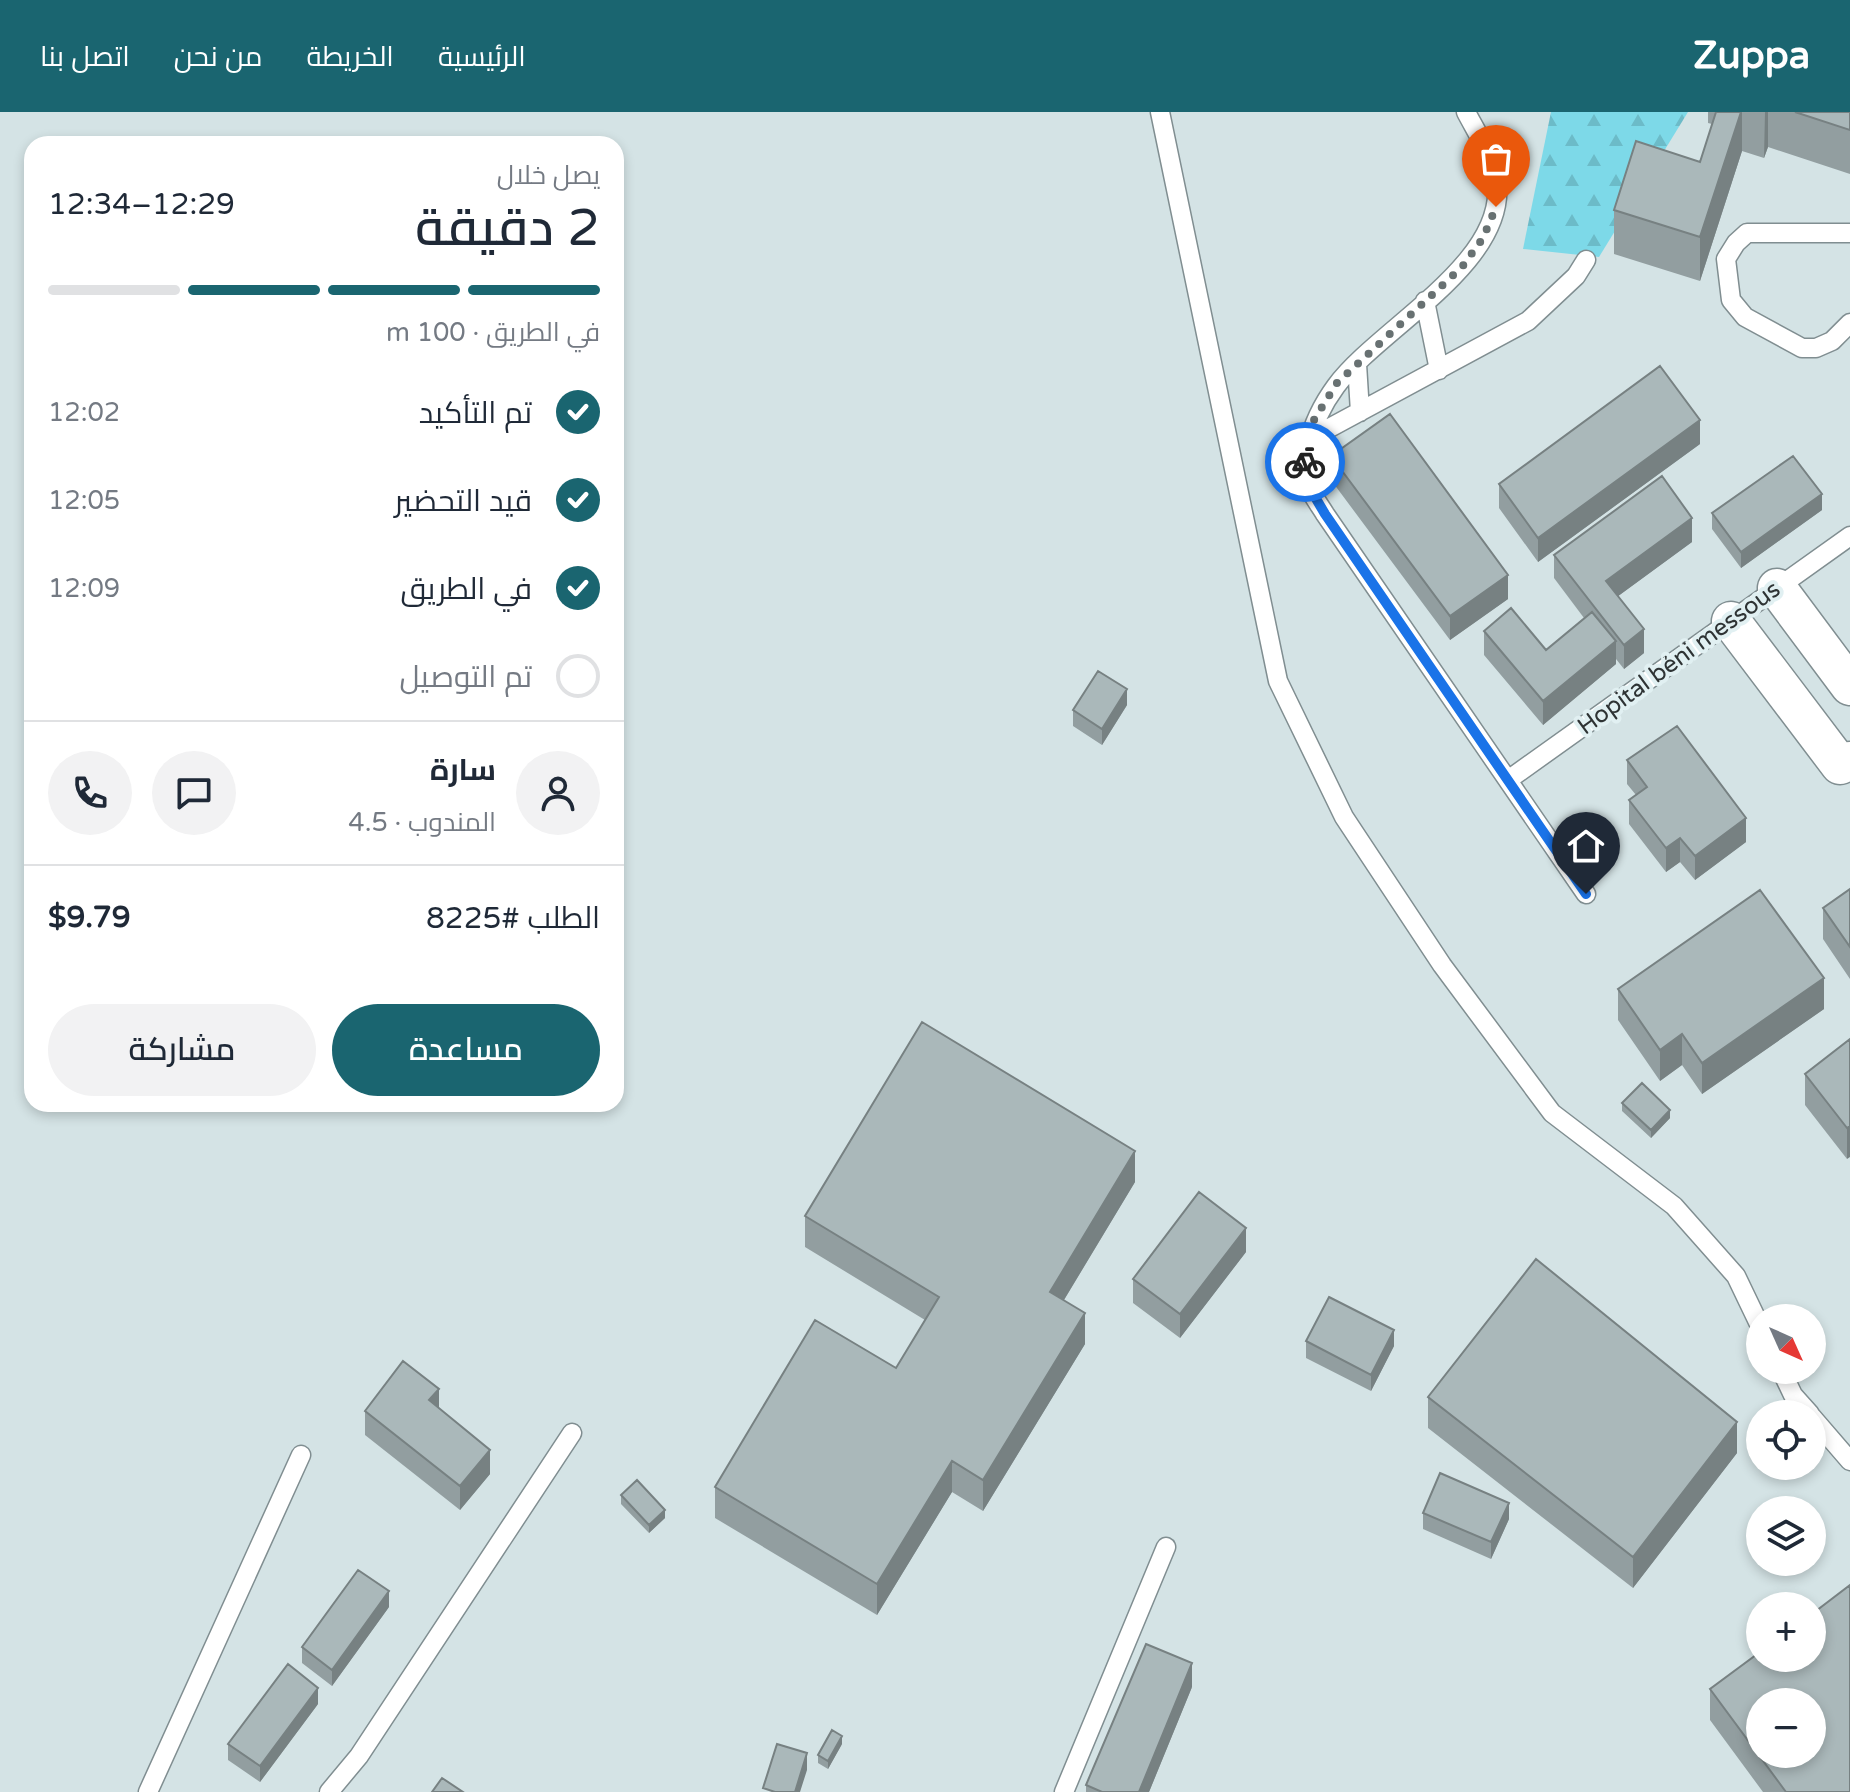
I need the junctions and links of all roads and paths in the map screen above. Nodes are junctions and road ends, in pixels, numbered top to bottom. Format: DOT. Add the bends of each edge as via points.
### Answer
graph roads {
  1 [pos="1160,112"];
  2 [pos="1466,112"];
  3 [pos="1850,233"];
  4 [pos="1586,260"];
  5 [pos="1425,301"];
  6 [pos="1850,323"];
  7 [pos="1357,364"];
  8 [pos="1439,370"];
  9 [pos="1360,412"];
  10 [pos="1309,439"];
  11 [pos="1850,536"];
  12 [pos="1777,588"];
  13 [pos="1731,621"];
  14 [pos="1850,686"];
  15 [pos="1850,761"];
  16 [pos="1508,780"];
  17 [pos="1586,894"];
  18 [pos="1749,1304"];
  19 [pos="572,1433"];
  20 [pos="1826,1433"];
  21 [pos="301,1455"];
  22 [pos="1850,1461"];
  23 [pos="1166,1547"];
  24 [pos="148,1792"];
  25 [pos="329,1792"];
  26 [pos="1064,1792"];
  1 -- 18 [label="lane" via="1278,681 1338,803 1442,965 1552,1113 1674,1206 1736,1276"];
  2 -- 5 [label="lane" via="1488,155 1497,184 1496,207 1462,267"];
  3 -- 6 [label="lane" via="1747,233 1726,259 1731,300 1745,317 1802,348 1832,341"];
  4 -- 8 [label="lane" via="1528,321"];
  5 -- 7 [label="lane"];
  5 -- 8 [label="lane"];
  7 -- 9 [label="lane"];
  7 -- 10 [label="lane" via="1337,383 1314,420"];
  8 -- 9 [label="lane"];
  9 -- 10 [label="lane"];
  10 -- 16 [label="lane" via="1304,465 1319,505"];
  11 -- 12 [label="lane, Hopital béni messous"];
  12 -- 13 [label="lane, Hopital béni messous"];
  12 -- 14 [label="street"];
  13 -- 15 [label="street" via="1840,765"];
  13 -- 16 [label="lane, Hopital béni messous"];
  16 -- 17 [label="lane"];
  19 -- 25 [label="lane" via="359,1756"];
  20 -- 22 [label="lane"];
  21 -- 24 [label="lane"];
  23 -- 26 [label="lane"];
}
